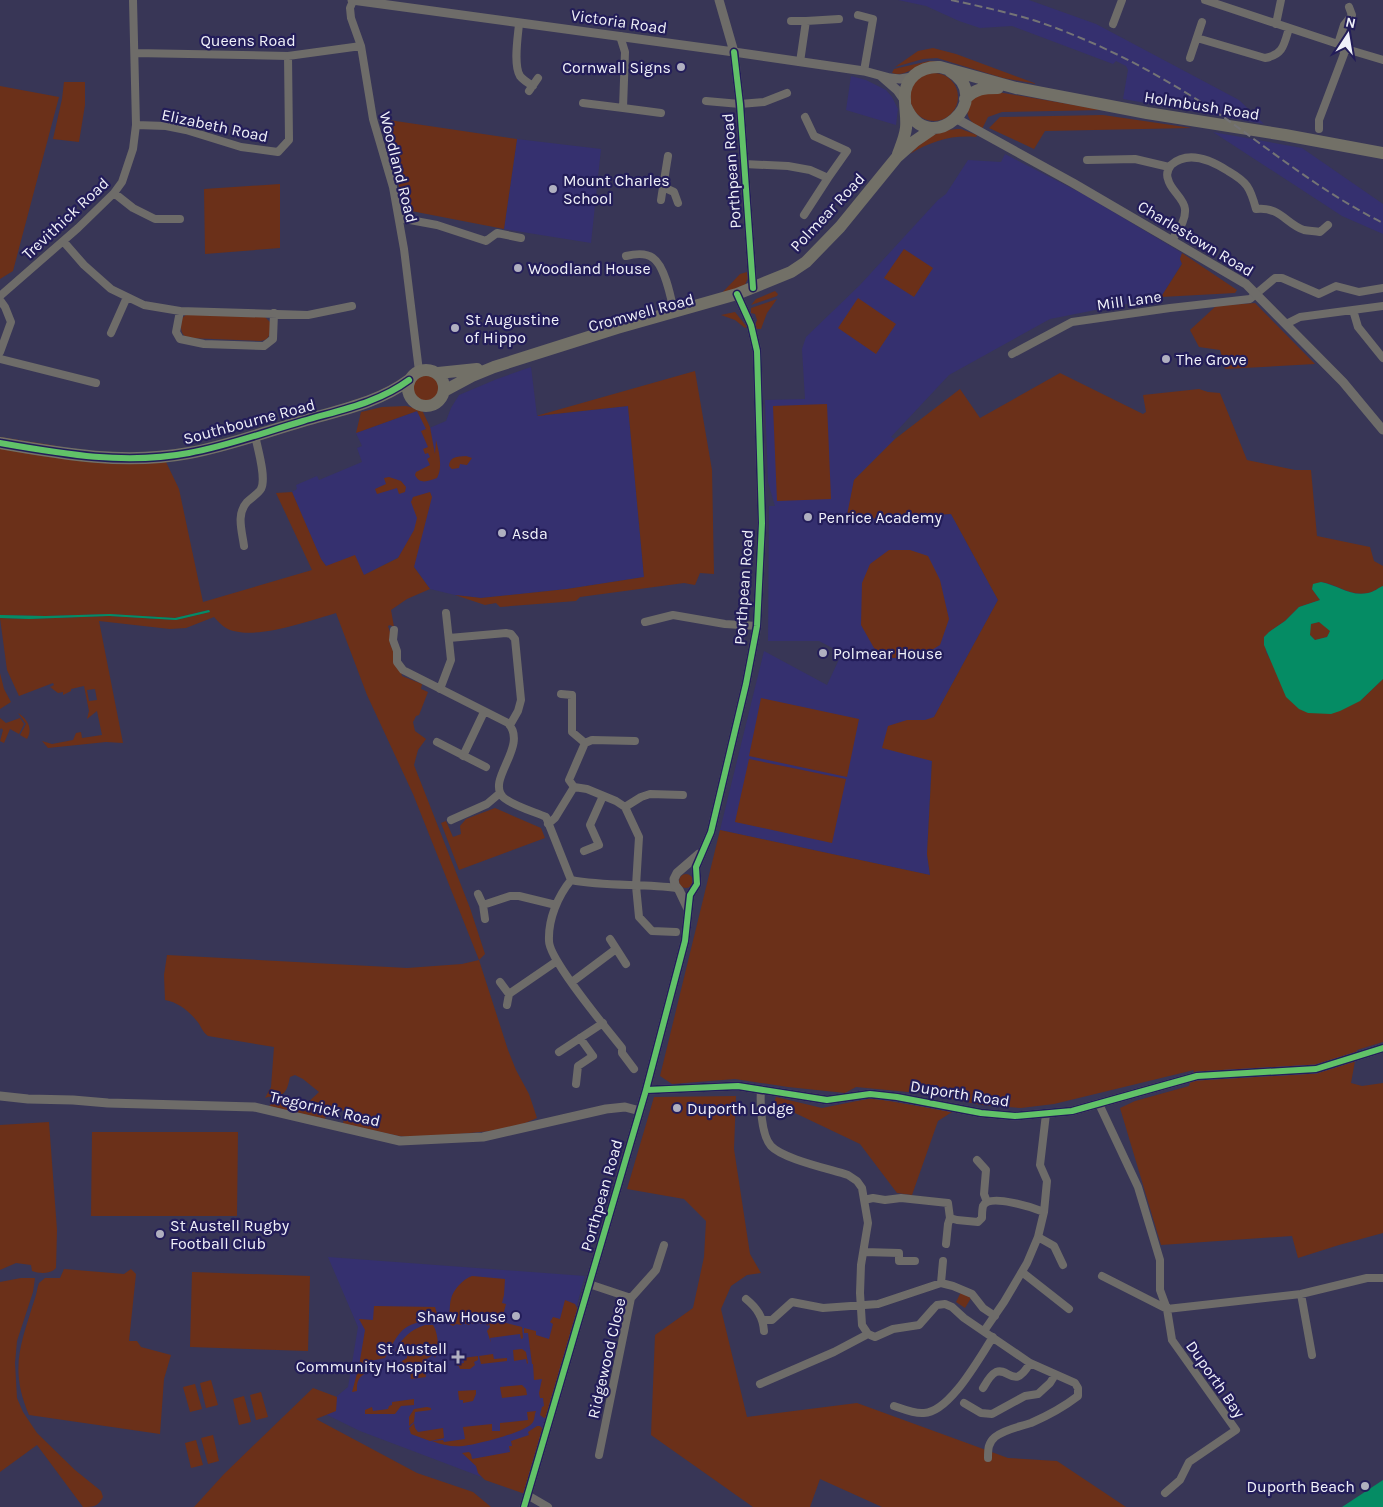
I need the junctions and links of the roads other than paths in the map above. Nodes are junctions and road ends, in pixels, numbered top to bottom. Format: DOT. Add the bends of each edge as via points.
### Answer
graph roads {
  1 [pos="133,0"];
  2 [pos="352,0"];
  3 [pos="719,0"];
  4 [pos="1122,0"];
  5 [pos="1205,0"];
  6 [pos="1281,0"];
  7 [pos="858,15"];
  8 [pos="839,19"];
  9 [pos="1360,20"];
  10 [pos="791,21"];
  11 [pos="806,21"];
  12 [pos="1202,22"];
  13 [pos="519,24"];
  14 [pos="1113,24"];
  15 [pos="1276,24"];
  16 [pos="1289,28"];
  17 [pos="620,36"];
  18 [pos="1197,38"];
  19 [pos="360,46"];
  20 [pos="1340,46"];
  21 [pos="734,52"];
  22 [pos="135,53"];
  23 [pos="288,56"];
  24 [pos="1190,58"];
  25 [pos="1383,60"];
  26 [pos="800,62"];
  27 [pos="947,69"];
  28 [pos="864,71"];
  29 [pos="881,76"];
  30 [pos="912,77"];
  31 [pos="538,78"];
  32 [pos="1016,88"];
  33 [pos="787,93"];
  34 [pos="966,99"];
  35 [pos="706,102"];
  36 [pos="905,102"];
  37 [pos="583,103"];
  38 [pos="740,104"];
  39 [pos="623,108"];
  40 [pos="661,113"];
  41 [pos="805,117"];
  42 [pos="957,119"];
  43 [pos="1316,123"];
  44 [pos="136,125"];
  45 [pos="934,128"];
  46 [pos="1383,153"];
  47 [pos="668,156"];
  48 [pos="897,157"];
  49 [pos="1087,160"];
  50 [pos="744,164"];
  51 [pos="1169,167"];
  52 [pos="884,174"];
  53 [pos="828,178"];
  54 [pos="663,187"];
  55 [pos="114,194"];
  56 [pos="661,200"];
  57 [pos="678,203"];
  58 [pos="804,215"];
  59 [pos="399,218"];
  60 [pos="180,219"];
  61 [pos="1328,225"];
  62 [pos="521,238"];
  63 [pos="1172,240"];
  64 [pos="63,241"];
  65 [pos="626,256"];
  66 [pos="753,288"];
  67 [pos="1383,288"];
  68 [pos="1256,294"];
  69 [pos="0,296"];
  70 [pos="127,297"];
  71 [pos="739,298"];
  72 [pos="0,300"];
  73 [pos="352,306"];
  74 [pos="1383,306"];
  75 [pos="1353,310"];
  76 [pos="180,311"];
  77 [pos="674,312"];
  78 [pos="274,313"];
  79 [pos="1286,324"];
  80 [pos="111,333"];
  81 [pos="548,351"];
  82 [pos="0,352"];
  83 [pos="1012,354"];
  84 [pos="1383,358"];
  85 [pos="0,359"];
  86 [pos="494,367"];
  87 [pos="419,371"];
  88 [pos="438,373"];
  89 [pos="409,380"];
  90 [pos="96,383"];
  91 [pos="444,391"];
  92 [pos="374,400"];
  93 [pos="412,400"];
  94 [pos="1383,430"];
  95 [pos="254,435"];
  96 [pos="0,443"];
  97 [pos="244,546"];
  98 [pos="446,613"];
  99 [pos="645,622"];
  100 [pos="757,626"];
  101 [pos="394,630"];
  102 [pos="449,638"];
  103 [pos="440,689"];
  104 [pos="561,694"];
  105 [pos="484,712"];
  106 [pos="510,725"];
  107 [pos="635,741"];
  108 [pos="437,742"];
  109 [pos="585,743"];
  110 [pos="463,756"];
  111 [pos="486,767"];
  112 [pos="574,787"];
  113 [pos="500,793"];
  114 [pos="603,796"];
  115 [pos="683,796"];
  116 [pos="625,808"];
  117 [pos="452,820"];
  118 [pos="548,824"];
  119 [pos="702,850"];
  120 [pos="584,851"];
  121 [pos="677,873"];
  122 [pos="697,877"];
  123 [pos="571,880"];
  124 [pos="657,885"];
  125 [pos="636,886"];
  126 [pos="694,888"];
  127 [pos="678,889"];
  128 [pos="478,894"];
  129 [pos="556,905"];
  130 [pos="483,906"];
  131 [pos="688,910"];
  132 [pos="484,919"];
  133 [pos="676,932"];
  134 [pos="610,940"];
  135 [pos="616,948"];
  136 [pos="557,961"];
  137 [pos="626,964"];
  138 [pos="500,982"];
  139 [pos="572,982"];
  140 [pos="509,994"];
  141 [pos="507,1005"];
  142 [pos="603,1023"];
  143 [pos="580,1038"];
  144 [pos="1383,1048"];
  145 [pos="559,1052"];
  146 [pos="634,1069"];
  147 [pos="576,1084"];
  148 [pos="761,1089"];
  149 [pos="646,1090"];
  150 [pos="0,1096"];
  151 [pos="1099,1104"];
  152 [pos="640,1111"];
  153 [pos="1046,1114"];
  154 [pos="977,1160"];
  155 [pos="864,1200"];
  156 [pos="987,1202"];
  157 [pos="1044,1212"];
  158 [pos="950,1218"];
  159 [pos="1038,1237"];
  160 [pos="946,1244"];
  161 [pos="664,1245"];
  162 [pos="864,1252"];
  163 [pos="943,1260"];
  164 [pos="915,1261"];
  165 [pos="1063,1265"];
  166 [pos="1022,1272"];
  167 [pos="1102,1276"];
  168 [pos="1383,1278"];
  169 [pos="941,1283"];
  170 [pos="589,1284"];
  171 [pos="1301,1294"];
  172 [pos="631,1298"];
  173 [pos="746,1298"];
  174 [pos="861,1305"];
  175 [pos="1069,1309"];
  176 [pos="1167,1309"];
  177 [pos="995,1316"];
  178 [pos="764,1320"];
  179 [pos="764,1331"];
  180 [pos="984,1331"];
  181 [pos="868,1334"];
  182 [pos="994,1337"];
  183 [pos="1312,1355"];
  184 [pos="1030,1363"];
  185 [pos="1055,1375"];
  186 [pos="760,1384"];
  187 [pos="983,1388"];
  188 [pos="964,1403"];
  189 [pos="894,1406"];
  190 [pos="599,1455"];
  191 [pos="988,1458"];
  192 [pos="1165,1493"];
  193 [pos="529,1496"];
  194 [pos="524,1507"];
  195 [pos="548,1507"];
  1 -- 22 [label="street, Trevithick Road"];
  2 -- 13 [label="street, Victoria Road"];
  2 -- 19 [label="street, Woodland Road" via="351,18"];
  3 -- 21 [label="street, Porthpean Road"];
  4 -- 14 [label="street"];
  5 -- 15 [label="street"];
  6 -- 15 [label="street"];
  7 -- 28 [label="street" via="873,19"];
  8 -- 11 [label="street"];
  9 -- 20 [label="street" via="1351,11"];
  10 -- 11 [label="street"];
  11 -- 26 [label="street"];
  12 -- 18 [label="street"];
  13 -- 17 [label="street, Victoria Road"];
  13 -- 31 [label="street" via="518,72 531,89"];
  15 -- 16 [label="street"];
  16 -- 18 [label="street" via="1283,48 1275,56 1265,58"];
  16 -- 20 [label="street"];
  17 -- 21 [label="street, Victoria Road"];
  17 -- 39 [label="street" via="625,52"];
  18 -- 24 [label="street"];
  19 -- 23 [label="street, Queens Road"];
  19 -- 59 [label="street, Woodland Road" via="373,119"];
  20 -- 25 [label="street"];
  20 -- 43 [label="street" via="1344,54"];
  21 -- 26 [label="street, Victoria Road"];
  21 -- 38 [label="street, Porthpean Road"];
  22 -- 23 [label="street, Queens Road"];
  22 -- 44 [label="street, Trevithick Road"];
  23 -- 44 [label="street, Elizabeth Road" via="289,140 278,152 242,147 166,126"];
  26 -- 28 [label="street, Victoria Road"];
  27 -- 30 [label="highway" via="932,67"];
  27 -- 32 [label="highway"];
  27 -- 34 [label="highway" via="960,80"];
  28 -- 29 [label="street, Victoria Road"];
  29 -- 30 [label="street, Victoria Road"];
  29 -- 36 [label="street"];
  30 -- 36 [label="highway" via="905,92"];
  32 -- 34 [label="highway" via="983,88"];
  32 -- 46 [label="highway, Holmbush Road"];
  33 -- 38 [label="street" via="764,102"];
  34 -- 42 [label="highway"];
  35 -- 38 [label="street"];
  36 -- 45 [label="highway" via="909,114 916,121"];
  36 -- 48 [label="highway" via="906,131"];
  37 -- 39 [label="street"];
  38 -- 50 [label="street, Porthpean Road"];
  39 -- 40 [label="street"];
  41 -- 53 [label="street" via="814,136 847,151"];
  42 -- 45 [label="highway" via="946,126"];
  42 -- 63 [label="street, Charlestown Road"];
  44 -- 55 [label="street, Trevithick Road" via="126,172"];
  45 -- 48 [label="highway"];
  47 -- 54 [label="street"];
  48 -- 52 [label="highway, Polmear Road"];
  49 -- 51 [label="street" via="1135,159"];
  50 -- 53 [label="street" via="788,166"];
  50 -- 66 [label="street, Porthpean Road"];
  51 -- 61 [label="street" via="1179,159 1201,158 1243,180 1256,209 1269,209 1302,230 1320,232"];
  51 -- 63 [label="street" via="1168,181 1185,206 1184,220"];
  52 -- 66 [label="highway, Polmear Road" via="806,262"];
  52 -- 71 [label="highway, Polmear Road" via="874,194 834,244 797,275 770,289"];
  53 -- 58 [label="street"];
  54 -- 56 [label="street"];
  54 -- 57 [label="street" via="674,192"];
  55 -- 60 [label="street" via="156,219"];
  55 -- 64 [label="street, Trevithick Road"];
  59 -- 62 [label="street" via="437,225 486,241 497,233"];
  59 -- 87 [label="street, Woodland Road"];
  63 -- 68 [label="street, Charlestown Road" via="1246,284"];
  64 -- 69 [label="street, Trevithick Road"];
  64 -- 70 [label="street" via="111,289"];
  65 -- 77 [label="street" via="644,254 654,258 666,279"];
  66 -- 71 [label="highway, Polmear Road"];
  67 -- 68 [label="street" via="1359,292 1336,286 1319,294 1275,278"];
  68 -- 79 [label="street, Charlestown Road"];
  68 -- 83 [label="street, Mill Lane" via="1250,299 1072,322"];
  70 -- 76 [label="street" via="144,305"];
  70 -- 80 [label="street"];
  71 -- 77 [label="highway, Cromwell Road"];
  71 -- 81 [label="highway, Cromwell Road" via="596,341"];
  71 -- 100 [label="street, Porthpean Road" via="751,325 757,351 762,523"];
  72 -- 82 [label="street" via="12,322"];
  73 -- 78 [label="street" via="308,314"];
  74 -- 75 [label="street"];
  75 -- 79 [label="street" via="1300,317"];
  75 -- 84 [label="street" via="1358,327"];
  76 -- 78 [label="street"];
  76 -- 78 [label="street" via="176,332 180,340 264,346 273,339"];
  77 -- 81 [label="highway, Cromwell Road"];
  79 -- 94 [label="street, Charlestown Road" via="1343,382"];
  81 -- 86 [label="highway, Cromwell Road"];
  85 -- 90 [label="street"];
  86 -- 88 [label="highway, Cromwell Road"];
  86 -- 91 [label="highway, Cromwell Road"];
  87 -- 88 [label="highway" via="429,369"];
  87 -- 89 [label="highway"];
  88 -- 91 [label="highway" via="444,383"];
  89 -- 92 [label="highway, Southbourne Road"];
  89 -- 93 [label="highway" via="408,393"];
  91 -- 93 [label="highway" via="439,401 430,406"];
  92 -- 93 [label="highway, Southbourne Road"];
  92 -- 95 [label="highway, Southbourne Road"];
  95 -- 96 [label="highway, Southbourne Road" via="189,453 115,459"];
  95 -- 97 [label="street" via="263,478 261,489 241,511"];
  98 -- 102 [label="street"];
  99 -- 100 [label="street, Porthpean Road" via="673,615"];
  100 -- 119 [label="street, Porthpean Road" via="711,832"];
  101 -- 103 [label="street" via="393,640 400,667"];
  102 -- 103 [label="street" via="451,660"];
  102 -- 106 [label="street" via="502,633 514,637 521,700"];
  103 -- 105 [label="street"];
  104 -- 109 [label="street" via="572,695 572,732"];
  105 -- 106 [label="street"];
  105 -- 110 [label="street"];
  106 -- 113 [label="street" via="513,746 498,787"];
  107 -- 109 [label="street" via="592,740"];
  108 -- 110 [label="street"];
  109 -- 112 [label="street" via="569,780"];
  110 -- 111 [label="street"];
  112 -- 114 [label="street"];
  112 -- 118 [label="street"];
  113 -- 117 [label="street" via="487,804"];
  113 -- 118 [label="street" via="506,800 546,817"];
  114 -- 116 [label="street"];
  114 -- 120 [label="street" via="590,825 599,845"];
  115 -- 116 [label="street" via="650,794"];
  116 -- 125 [label="street" via="639,837"];
  118 -- 123 [label="street"];
  119 -- 121 [label="street, Porthpean Road"];
  119 -- 122 [label="street, Porthpean Road" via="696,867"];
  121 -- 122 [label="street" via="690,870"];
  121 -- 124 [label="street"];
  121 -- 127 [label="street, Porthpean Road" via="674,882"];
  122 -- 126 [label="street, Porthpean Road"];
  123 -- 125 [label="street"];
  123 -- 129 [label="street"];
  124 -- 125 [label="street"];
  124 -- 127 [label="street"];
  125 -- 133 [label="street" via="639,917 652,931"];
  126 -- 127 [label="street" via="687,892"];
  126 -- 131 [label="street, Porthpean Road"];
  127 -- 131 [label="street, Porthpean Road"];
  128 -- 130 [label="street"];
  129 -- 130 [label="street" via="510,896"];
  129 -- 136 [label="street" via="548,941"];
  130 -- 132 [label="street"];
  131 -- 149 [label="street, Porthpean Road" via="685,941"];
  134 -- 135 [label="street"];
  135 -- 137 [label="street"];
  135 -- 139 [label="street"];
  136 -- 139 [label="street"];
  136 -- 140 [label="street"];
  138 -- 140 [label="street"];
  139 -- 142 [label="street"];
  140 -- 141 [label="street"];
  142 -- 143 [label="street"];
  142 -- 146 [label="street"];
  143 -- 145 [label="street"];
  143 -- 147 [label="street" via="593,1056 578,1066"];
  144 -- 151 [label="street, Duporth Road" via="1316,1069 1197,1076"];
  148 -- 149 [label="street, Duporth Road" via="738,1086"];
  148 -- 153 [label="street, Duporth Road" via="827,1100 870,1094 981,1113"];
  148 -- 155 [label="street" via="766,1137 772,1147 788,1156 848,1175 862,1188"];
  149 -- 152 [label="street, Porthpean Road"];
  150 -- 152 [label="street, Tregorrick Road" via="254,1107 400,1141 492,1135 606,1109 624,1107"];
  151 -- 153 [label="street, Duporth Road"];
  151 -- 176 [label="street, Duporth Bay" via="1138,1187 1160,1260 1160,1290"];
  152 -- 170 [label="street, Porthpean Road"];
  153 -- 157 [label="street" via="1040,1165 1047,1181"];
  154 -- 156 [label="street" via="986,1170 984,1194"];
  155 -- 158 [label="street" via="901,1198 948,1203"];
  155 -- 162 [label="street" via="868,1223"];
  156 -- 157 [label="street" via="1016,1203"];
  156 -- 158 [label="street" via="978,1222"];
  157 -- 159 [label="street"];
  158 -- 160 [label="street"];
  159 -- 165 [label="street" via="1054,1246"];
  159 -- 166 [label="street"];
  161 -- 172 [label="street, Ridgewood Close" via="656,1270"];
  162 -- 164 [label="street" via="899,1253 899,1261"];
  162 -- 174 [label="street"];
  163 -- 169 [label="street"];
  166 -- 175 [label="street"];
  166 -- 177 [label="street"];
  167 -- 176 [label="street"];
  168 -- 171 [label="street" via="1367,1278"];
  169 -- 174 [label="street" via="878,1304"];
  169 -- 177 [label="street" via="972,1294"];
  170 -- 172 [label="street"];
  170 -- 193 [label="street, Porthpean Road"];
  171 -- 176 [label="street"];
  171 -- 183 [label="street"];
  172 -- 190 [label="street, Ridgewood Close"];
  173 -- 178 [label="street"];
  174 -- 178 [label="street" via="823,1308 792,1302 772,1320"];
  174 -- 181 [label="street" via="862,1325"];
  176 -- 192 [label="street, Duporth Bay" via="1172,1340 1236,1430 1189,1462 1180,1480"];
  177 -- 180 [label="street"];
  178 -- 179 [label="street"];
  180 -- 181 [label="street" via="945,1304 934,1308 915,1327 893,1329 875,1337"];
  180 -- 182 [label="street"];
  181 -- 186 [label="street" via="820,1359"];
  182 -- 184 [label="street"];
  182 -- 189 [label="street" via="956,1390 937,1409 917,1413"];
  184 -- 185 [label="street"];
  184 -- 187 [label="street" via="1020,1376 996,1372"];
  185 -- 188 [label="street" via="1038,1394 1025,1396 992,1414 981,1413"];
  185 -- 191 [label="street" via="1075,1383 1078,1396 1032,1422 995,1437 988,1447"];
  193 -- 194 [label="street, Porthpean Road"];
  193 -- 195 [label="street"];
}
